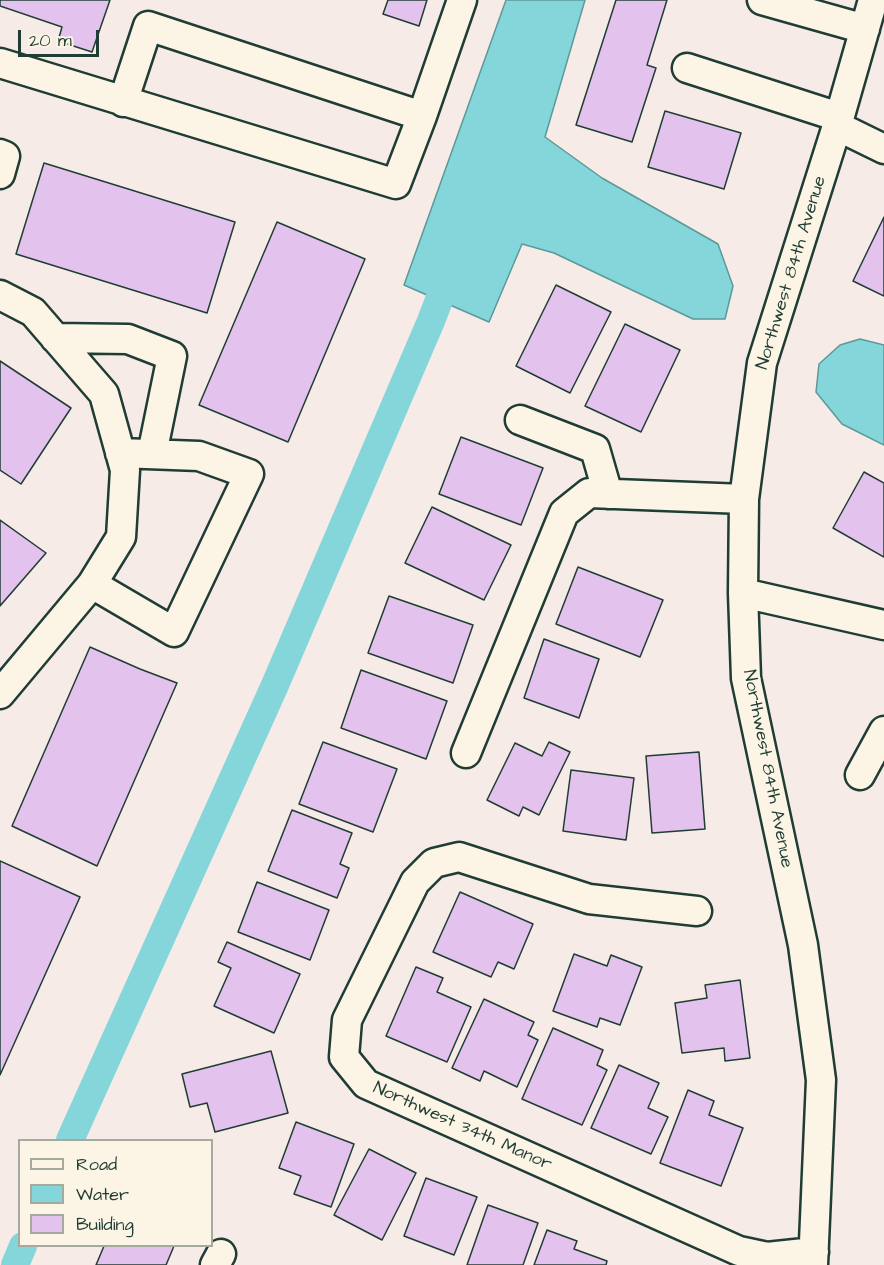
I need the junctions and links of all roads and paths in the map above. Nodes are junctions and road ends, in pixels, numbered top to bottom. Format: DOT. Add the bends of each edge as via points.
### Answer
graph roads {
  1 [pos="462,0"];
  2 [pos="762,0"];
  3 [pos="873,0"];
  4 [pos="865,29"];
  5 [pos="0,63"];
  6 [pos="687,68"];
  7 [pos="123,102"];
  8 [pos="422,116"];
  9 [pos="838,121"];
  10 [pos="884,150"];
  11 [pos="0,154"];
  12 [pos="0,174"];
  13 [pos="0,295"];
  14 [pos="55,338"];
  15 [pos="519,420"];
  16 [pos="120,453"];
  17 [pos="153,454"];
  18 [pos="608,494"];
  19 [pos="744,499"];
  20 [pos="92,584"];
  21 [pos="743,593"];
  22 [pos="884,625"];
  23 [pos="0,694"];
  24 [pos="884,731"];
  25 [pos="466,753"];
  26 [pos="860,776"];
  27 [pos="697,911"];
  28 [pos="813,1258"];
  1 -- 8 [label="street"];
  2 -- 4 [label="street"];
  3 -- 4 [label="street, Northwest 84th Avenue"];
  4 -- 9 [label="street, Northwest 84th Avenue"];
  5 -- 7 [label="street"];
  6 -- 9 [label="street"];
  7 -- 8 [label="street" via="396,184"];
  7 -- 8 [label="street" via="148,26"];
  9 -- 10 [label="street"];
  9 -- 19 [label="street, Northwest 84th Avenue" via="762,363"];
  11 -- 12 [label="street" via="4,156"];
  13 -- 14 [label="street" via="33,312"];
  14 -- 16 [label="street" via="104,394"];
  14 -- 17 [label="street" via="128,339 172,356"];
  15 -- 18 [label="street" via="595,449"];
  16 -- 17 [label="street"];
  16 -- 20 [label="street" via="125,470 121,537"];
  17 -- 20 [label="street" via="199,456 249,474 174,632"];
  18 -- 19 [label="street"];
  18 -- 25 [label="street" via="589,493 564,513"];
  19 -- 21 [label="street, Northwest 84th Avenue"];
  20 -- 23 [label="street"];
  21 -- 22 [label="street"];
  21 -- 28 [label="street, Northwest 84th Avenue" via="746,678 803,945 821,1080"];
  24 -- 26 [label="street"];
  27 -- 28 [label="street, Northwest 34th Manor" via="589,899 459,857 434,863 415,882 347,1020 344,1057 366,1084 739,1251 766,1257"];
}
